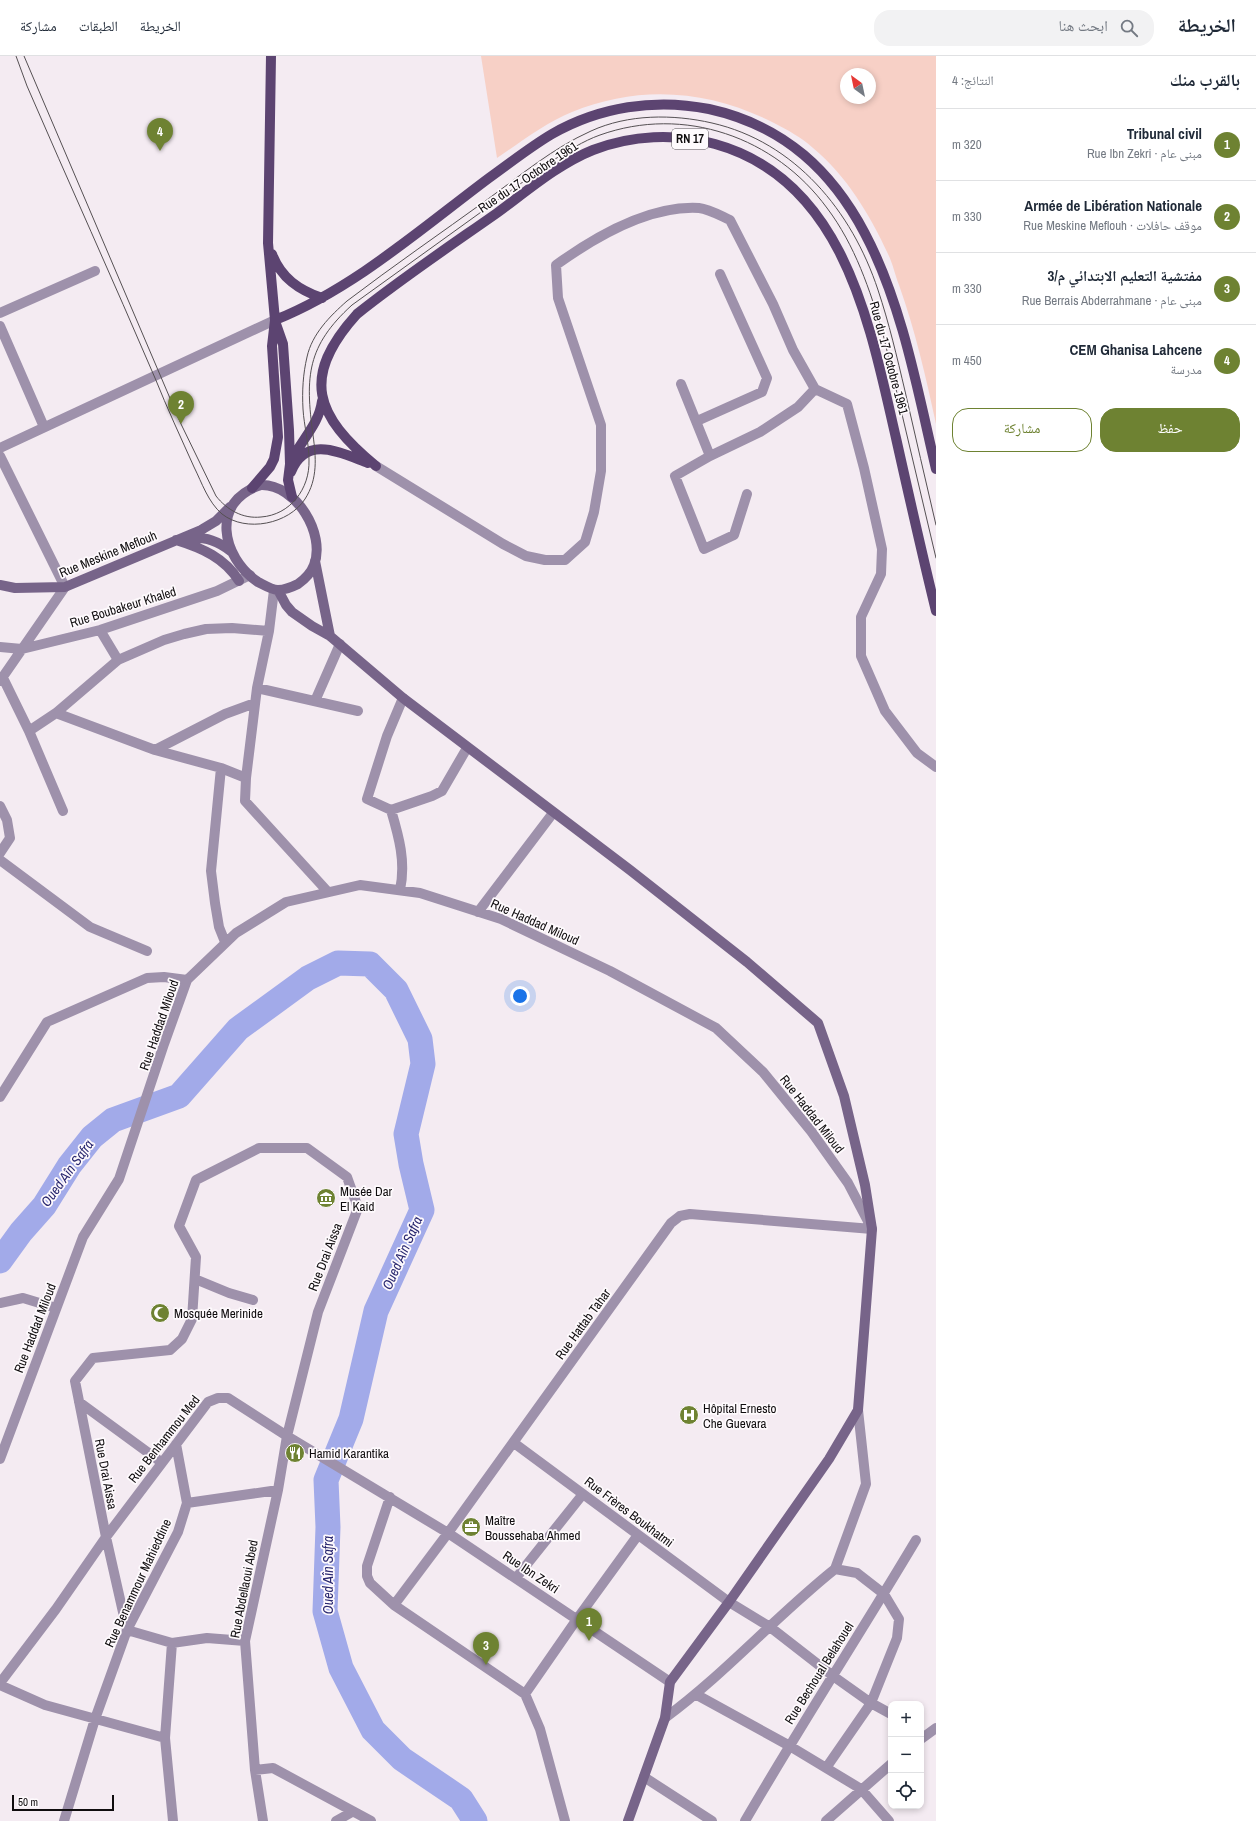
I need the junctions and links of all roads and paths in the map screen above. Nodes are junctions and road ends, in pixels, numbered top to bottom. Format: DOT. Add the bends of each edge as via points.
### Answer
graph roads {
  1 [pos="271,56"];
  2 [pos="268,243"];
  3 [pos="95,271"];
  4 [pos="720,274"];
  5 [pos="322,298"];
  6 [pos="0,313"];
  7 [pos="275,320"];
  8 [pos="0,326"];
  9 [pos="681,384"];
  10 [pos="816,388"];
  11 [pos="322,398"];
  12 [pos="697,421"];
  13 [pos="44,427"];
  14 [pos="0,448"];
  15 [pos="0,456"];
  16 [pos="710,456"];
  17 [pos="290,464"];
  18 [pos="376,466"];
  19 [pos="936,469"];
  20 [pos="288,480"];
  21 [pos="252,488"];
  22 [pos="747,494"];
  23 [pos="292,497"];
  24 [pos="233,504"];
  25 [pos="176,540"];
  26 [pos="234,554"];
  27 [pos="315,561"];
  28 [pos="250,575"];
  29 [pos="239,581"];
  30 [pos="0,585"];
  31 [pos="65,587"];
  32 [pos="276,590"];
  33 [pos="936,611"];
  34 [pos="100,630"];
  35 [pos="269,631"];
  36 [pos="330,636"];
  37 [pos="340,644"];
  38 [pos="0,647"];
  39 [pos="22,649"];
  40 [pos="118,660"];
  41 [pos="1,680"];
  42 [pos="257,688"];
  43 [pos="403,698"];
  44 [pos="315,701"];
  45 [pos="255,703"];
  46 [pos="358,712"];
  47 [pos="56,713"];
  48 [pos="29,731"];
  49 [pos="467,748"];
  50 [pos="155,750"];
  51 [pos="936,767"];
  52 [pos="221,768"];
  53 [pos="246,778"];
  54 [pos="0,806"];
  55 [pos="391,810"];
  56 [pos="63,811"];
  57 [pos="553,813"];
  58 [pos="0,853"];
  59 [pos="0,860"];
  60 [pos="400,890"];
  61 [pos="328,892"];
  62 [pos="478,912"];
  63 [pos="225,942"];
  64 [pos="147,952"];
  65 [pos="187,980"];
  66 [pos="0,1097"];
  67 [pos="872,1229"];
  68 [pos="195,1279"];
  69 [pos="253,1300"];
  70 [pos="0,1303"];
  71 [pos="56,1308"];
  72 [pos="79,1402"];
  73 [pos="858,1410"];
  74 [pos="288,1436"];
  75 [pos="514,1443"];
  76 [pos="176,1444"];
  77 [pos="0,1459"];
  78 [pos="161,1462"];
  79 [pos="375,1488"];
  80 [pos="278,1490"];
  81 [pos="583,1494"];
  82 [pos="390,1497"];
  83 [pos="187,1503"];
  84 [pos="448,1533"];
  85 [pos="638,1535"];
  86 [pos="106,1537"];
  87 [pos="916,1540"];
  88 [pos="835,1569"];
  89 [pos="516,1578"];
  90 [pos="884,1594"];
  91 [pos="729,1602"];
  92 [pos="394,1605"];
  93 [pos="577,1619"];
  94 [pos="770,1627"];
  95 [pos="127,1630"];
  96 [pos="244,1641"];
  97 [pos="172,1643"];
  98 [pos="833,1676"];
  99 [pos="670,1682"];
  100 [pos="0,1684"];
  101 [pos="525,1694"];
  102 [pos="697,1694"];
  103 [pos="871,1703"];
  104 [pos="888,1712"];
  105 [pos="665,1718"];
  106 [pos="95,1719"];
  107 [pos="936,1728"];
  108 [pos="924,1734"];
  109 [pos="165,1738"];
  110 [pos="788,1746"];
  111 [pos="888,1766"];
  112 [pos="826,1768"];
  113 [pos="255,1770"];
  114 [pos="644,1777"];
  115 [pos="861,1789"];
  116 [pos="352,1812"];
  117 [pos="64,1821"];
  118 [pos="173,1821"];
  119 [pos="263,1821"];
  120 [pos="336,1821"];
  121 [pos="371,1821"];
  122 [pos="565,1821"];
  123 [pos="628,1821"];
  124 [pos="712,1821"];
  125 [pos="745,1821"];
  126 [pos="826,1821"];
  127 [pos="889,1821"];
  1 -- 2 [label="main road"];
  2 -- 5 [label="main road" via="282,273 293,285"];
  2 -- 7 [label="main road"];
  3 -- 6 [label="street"];
  4 -- 12 [label="street" via="767,378 762,392"];
  5 -- 7 [label="main road, Rue du 17 Octobre 1961 / RN 17"];
  5 -- 19 [label="main road, Rue du 17 Octobre 1961 / RN 17" via="350,282 529,149 576,122 603,112 648,105 673,104 724,113 765,128 796,149 829,179 856,217 881,265 901,324"];
  7 -- 13 [label="street"];
  7 -- 17 [label="main road" via="283,344"];
  7 -- 21 [label="main road" via="272,346 277,449 270,467"];
  8 -- 13 [label="street"];
  9 -- 12 [label="street"];
  10 -- 16 [label="street" via="798,408 760,432"];
  10 -- 18 [label="street" via="793,350 773,304 730,220 700,208 662,210 586,244 556,265 558,298 601,425 601,471 594,512 585,542 565,560 545,560 526,556"];
  10 -- 51 [label="street" via="847,404 882,549 881,574 861,617 862,656 885,711 917,753"];
  11 -- 17 [label="main road" via="317,421"];
  11 -- 18 [label="main road, Rue du 17 Octobre 1961 / RN 17" via="335,426"];
  11 -- 33 [label="main road, Rue du 17 Octobre 1961 / RN 17" via="323,372 327,358 340,333 357,314 569,162 613,143 660,137 699,140 742,153 766,166 794,189 822,223 850,272 874,345"];
  12 -- 16 [label="street"];
  13 -- 14 [label="street"];
  15 -- 31 [label="street"];
  16 -- 22 [label="street" via="675,476 704,549 734,535"];
  17 -- 20 [label="main road"];
  18 -- 20 [label="main road" via="323,448 308,453 297,461"];
  20 -- 23 [label="main road"];
  21 -- 23 [label="main road" via="269,485"];
  21 -- 24 [label="main road"];
  23 -- 27 [label="main road" via="306,514 312,529 316,549"];
  24 -- 25 [label="main road, Rue Meskine Meflouh" via="208,526"];
  24 -- 26 [label="main road" via="227,516 226,530 227,540"];
  25 -- 26 [label="main road, Rue Meskine Meflouh" via="198,537 209,539"];
  25 -- 29 [label="main road" via="195,546 221,560"];
  25 -- 31 [label="main road, Rue Meskine Meflouh"];
  26 -- 28 [label="main road"];
  27 -- 32 [label="main road" via="312,569 301,581 288,588"];
  27 -- 36 [label="main road"];
  28 -- 29 [label="street, Rue Boubakeur Khaled"];
  28 -- 32 [label="main road" via="263,585"];
  29 -- 34 [label="street, Rue Boubakeur Khaled" via="217,591"];
  30 -- 31 [label="main road, Rue Meskine Meflouh" via="15,588"];
  31 -- 39 [label="street"];
  32 -- 35 [label="street"];
  32 -- 36 [label="main road" via="292,612"];
  34 -- 39 [label="street, Rue Boubakeur Khaled"];
  34 -- 40 [label="street"];
  35 -- 40 [label="street" via="206,629 184,634"];
  35 -- 42 [label="street"];
  36 -- 37 [label="main road"];
  37 -- 43 [label="main road"];
  37 -- 44 [label="street"];
  38 -- 39 [label="street, Rue Boubakeur Khaled"];
  39 -- 41 [label="street"];
  40 -- 47 [label="street"];
  41 -- 48 [label="street"];
  42 -- 44 [label="street"];
  42 -- 45 [label="street"];
  43 -- 49 [label="main road"];
  43 -- 55 [label="street" via="386,736 367,799"];
  44 -- 46 [label="street"];
  45 -- 50 [label="street" via="225,714"];
  45 -- 53 [label="street"];
  47 -- 48 [label="street"];
  47 -- 50 [label="street"];
  48 -- 56 [label="street"];
  49 -- 55 [label="street" via="442,791"];
  49 -- 57 [label="main road"];
  50 -- 52 [label="street"];
  52 -- 53 [label="street"];
  52 -- 63 [label="street" via="211,871 219,927"];
  53 -- 61 [label="street" via="245,801"];
  54 -- 58 [label="street" via="10,838"];
  55 -- 60 [label="street" via="400,841 404,873"];
  57 -- 62 [label="street"];
  57 -- 67 [label="main road" via="747,962 818,1023 844,1096 865,1185"];
  59 -- 64 [label="street" via="90,927"];
  60 -- 61 [label="street, Rue Haddad Miloud" via="360,885"];
  60 -- 62 [label="street, Rue Haddad Miloud" via="420,893"];
  61 -- 63 [label="street, Rue Haddad Miloud" via="286,902"];
  62 -- 67 [label="street, Rue Haddad Miloud" via="501,919 610,971 716,1028 763,1072 811,1131 848,1183"];
  63 -- 65 [label="street, Rue Haddad Miloud"];
  65 -- 66 [label="street" via="147,978 47,1022"];
  65 -- 71 [label="street, Rue Haddad Miloud" via="119,1179 84,1237"];
  67 -- 73 [label="main road"];
  67 -- 75 [label="street, Rue Hattab Tahar" via="690,1214 680,1216 667,1229"];
  68 -- 69 [label="street"];
  68 -- 72 [label="street, Rue Drai Aissa" via="192,1320 182,1339 170,1350 93,1358 75,1381"];
  68 -- 74 [label="street, Rue Drai Aissa" via="196,1258 179,1226 196,1180 259,1148 307,1148 347,1177 358,1208 318,1312"];
  70 -- 71 [label="street" via="23,1298"];
  71 -- 77 [label="street, Rue Haddad Miloud"];
  72 -- 78 [label="street"];
  72 -- 86 [label="street, Rue Drai Aissa"];
  73 -- 88 [label="street" via="866,1484"];
  73 -- 91 [label="main road" via="829,1459"];
  74 -- 76 [label="street, Rue Benhammou Med" via="228,1398 218,1398 208,1402"];
  74 -- 79 [label="street, Rue Benhammou Med"];
  74 -- 80 [label="street, Rue Abdellaoui Abed"];
  75 -- 81 [label="street, Rue Frères Boukhatmi"];
  75 -- 84 [label="street, Rue Hattab Tahar"];
  76 -- 78 [label="street, Rue Benhammou Med"];
  76 -- 83 [label="street, Rue Benammour Mahieddine"];
  78 -- 86 [label="street, Rue Benhammou Med"];
  79 -- 82 [label="street, Rue Ibn Zekri"];
  80 -- 83 [label="street"];
  80 -- 96 [label="street, Rue Abdellaoui Abed"];
  81 -- 85 [label="street, Rue Frères Boukhatmi"];
  81 -- 89 [label="street"];
  82 -- 84 [label="street, Rue Ibn Zekri"];
  82 -- 92 [label="street" via="366,1576"];
  83 -- 95 [label="street, Rue Benammour Mahieddine" via="178,1532"];
  84 -- 89 [label="street, Rue Ibn Zekri"];
  84 -- 92 [label="street, Rue Hattab Tahar"];
  85 -- 91 [label="street, Rue Frères Boukhatmi"];
  85 -- 93 [label="street"];
  86 -- 95 [label="street, Rue Drai Aissa"];
  86 -- 100 [label="street"];
  87 -- 90 [label="street, Rue Bechoual Belahouel"];
  88 -- 90 [label="street" via="857,1573"];
  88 -- 94 [label="street" via="810,1588"];
  89 -- 93 [label="street, Rue Ibn Zekri"];
  90 -- 98 [label="street, Rue Bechoual Belahouel"];
  90 -- 103 [label="street" via="899,1619 897,1638"];
  91 -- 94 [label="street, Rue Frères Boukhatmi"];
  91 -- 99 [label="main road"];
  92 -- 101 [label="street"];
  93 -- 99 [label="street, Rue Ibn Zekri"];
  93 -- 101 [label="street"];
  94 -- 98 [label="street, Rue Frères Boukhatmi"];
  94 -- 102 [label="street"];
  95 -- 97 [label="street"];
  95 -- 106 [label="street, Rue Benammour Mahieddine"];
  96 -- 97 [label="street" via="207,1638"];
  96 -- 113 [label="street, Rue Abdellaoui Abed"];
  97 -- 109 [label="street"];
  98 -- 103 [label="street, Rue Frères Boukhatmi"];
  98 -- 110 [label="street, Rue Bechoual Belahouel"];
  99 -- 105 [label="main road"];
  100 -- 106 [label="street" via="45,1705"];
  101 -- 122 [label="street" via="540,1729"];
  102 -- 105 [label="street"];
  102 -- 110 [label="street"];
  103 -- 104 [label="street, Rue Frères Boukhatmi"];
  103 -- 112 [label="street"];
  105 -- 114 [label="main road"];
  106 -- 109 [label="street"];
  106 -- 117 [label="street, Rue Benammour Mahieddine"];
  107 -- 108 [label="street"];
  109 -- 118 [label="street"];
  110 -- 112 [label="street"];
  110 -- 125 [label="street, Rue Bechoual Belahouel"];
  111 -- 115 [label="street"];
  112 -- 115 [label="street"];
  113 -- 116 [label="street" via="273,1768"];
  113 -- 119 [label="street, Rue Abdellaoui Abed"];
  114 -- 123 [label="main road"];
  114 -- 124 [label="street"];
  115 -- 126 [label="street"];
  115 -- 127 [label="street"];
  116 -- 120 [label="street"];
  116 -- 121 [label="street"];
}
